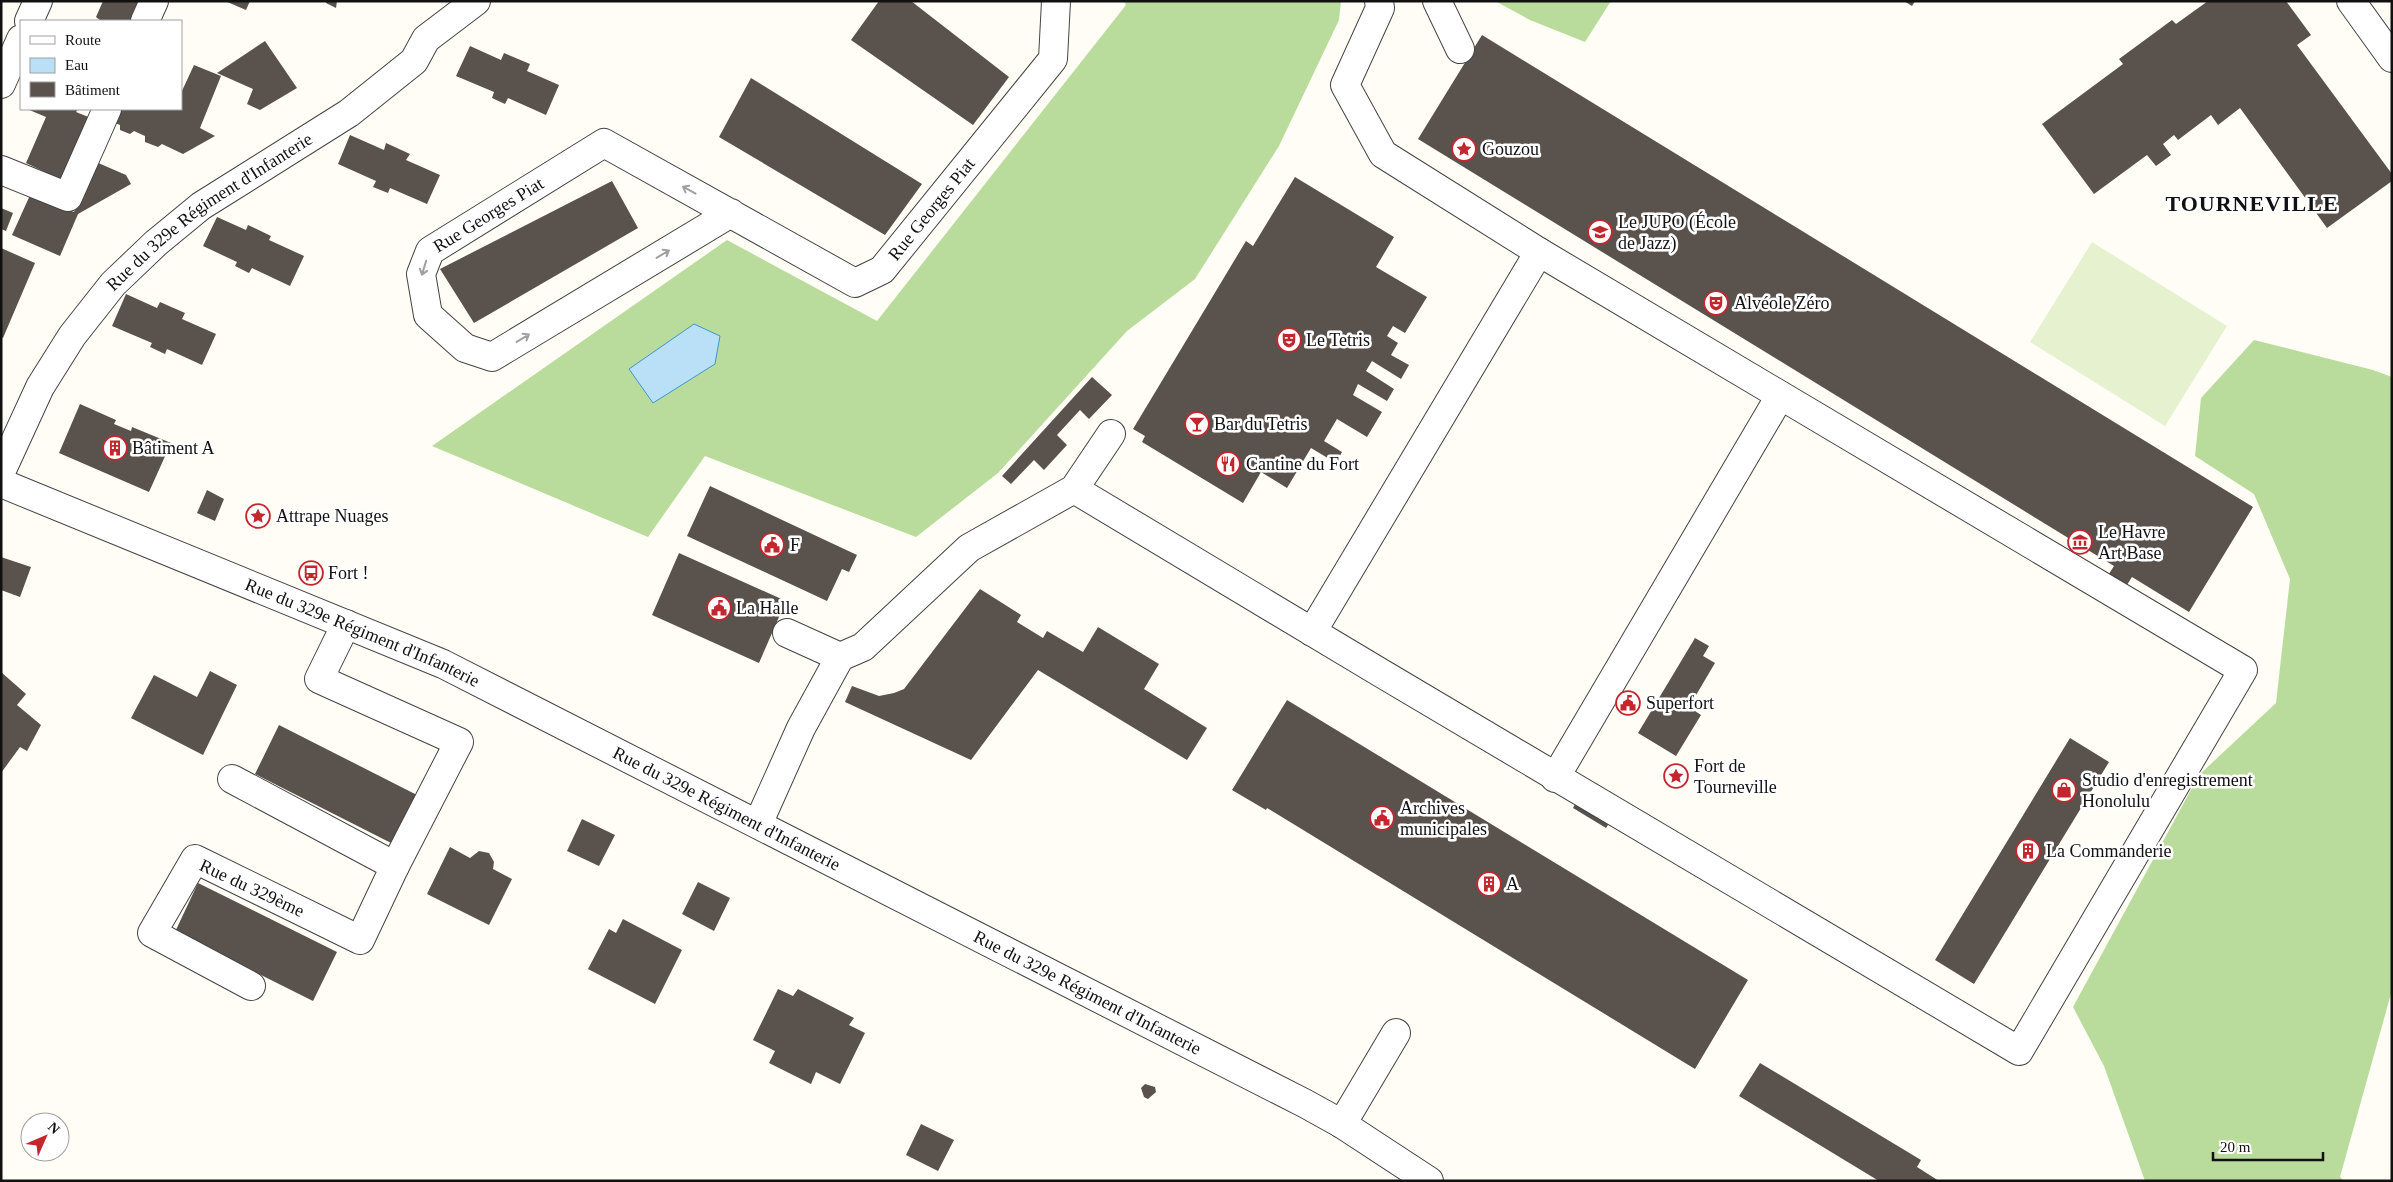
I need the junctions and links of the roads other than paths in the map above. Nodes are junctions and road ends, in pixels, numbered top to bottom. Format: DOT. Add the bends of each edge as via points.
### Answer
graph roads {
  1 [pos="38,1"];
  2 [pos="154,1"];
  3 [pos="476,1"];
  4 [pos="1056,1"];
  5 [pos="1379,1"];
  6 [pos="1437,1"];
  7 [pos="2352,1"];
  8 [pos="29,20"];
  9 [pos="145,20"];
  10 [pos="20,41"];
  11 [pos="1460,49"];
  12 [pos="2392,58"];
  13 [pos="1,84"];
  14 [pos="107,110"];
  15 [pos="1,170"];
  16 [pos="731,213"];
  17 [pos="1539,252"];
  18 [pos="1780,396"];
  19 [pos="1111,434"];
  20 [pos="1,472"];
  21 [pos="1,482"];
  22 [pos="1074,490"];
  23 [pos="346,624"];
  24 [pos="1312,632"];
  25 [pos="787,633"];
  26 [pos="840,657"];
  27 [pos="1555,778"];
  28 [pos="232,779"];
  29 [pos="758,824"];
  30 [pos="395,866"];
  31 [pos="251,986"];
  32 [pos="1396,1033"];
  33 [pos="1342,1124"];
  34 [pos="1429,1181"];
  1 -- 8 [label="street"];
  2 -- 9 [label="street"];
  3 -- 20 [label="street, Rue du 329e Régiment d'Infanterie" via="426,39 414,61 348,113 201,206 113,284 72,336 40,387"];
  4 -- 16 [label="street, Rue Georges Piat" via="1053,59 882,270 855,283"];
  5 -- 17 [label="street" via="1380,8 1345,85 1383,154"];
  6 -- 11 [label="street"];
  7 -- 12 [label="street"];
  10 -- 13 [label="street"];
  14 -- 15 [label="street" via="68,197"];
  16 -- 16 [label="street, Rue Georges Piat, one-way" via="604,142 430,251 422,274 428,315 465,348 492,357"];
  17 -- 18 [label="street"];
  17 -- 24 [label="street"];
  18 -- 27 [label="street"];
  18 -- 27 [label="street" via="2243,670 2024,1043 2019,1051"];
  19 -- 22 [label="street"];
  21 -- 23 [label="street, Rue du 329e Régiment d'Infanterie"];
  22 -- 24 [label="street"];
  22 -- 26 [label="street" via="969,548 864,646"];
  23 -- 29 [label="street, Rue du 329e Régiment d'Infanterie" via="443,664"];
  23 -- 30 [label="street, Rue du 329ème" via="319,679 459,742"];
  24 -- 27 [label="street"];
  25 -- 26 [label="street"];
  26 -- 29 [label="street" via="801,728"];
  28 -- 30 [label="street"];
  29 -- 33 [label="street, Rue du 329e Régiment d'Infanterie"];
  30 -- 31 [label="street, Rue du 329ème" via="360,940 195,859 152,933"];
  32 -- 33 [label="street"];
  33 -- 34 [label="street, Rue du 329e Régiment d'Infanterie"];
}
